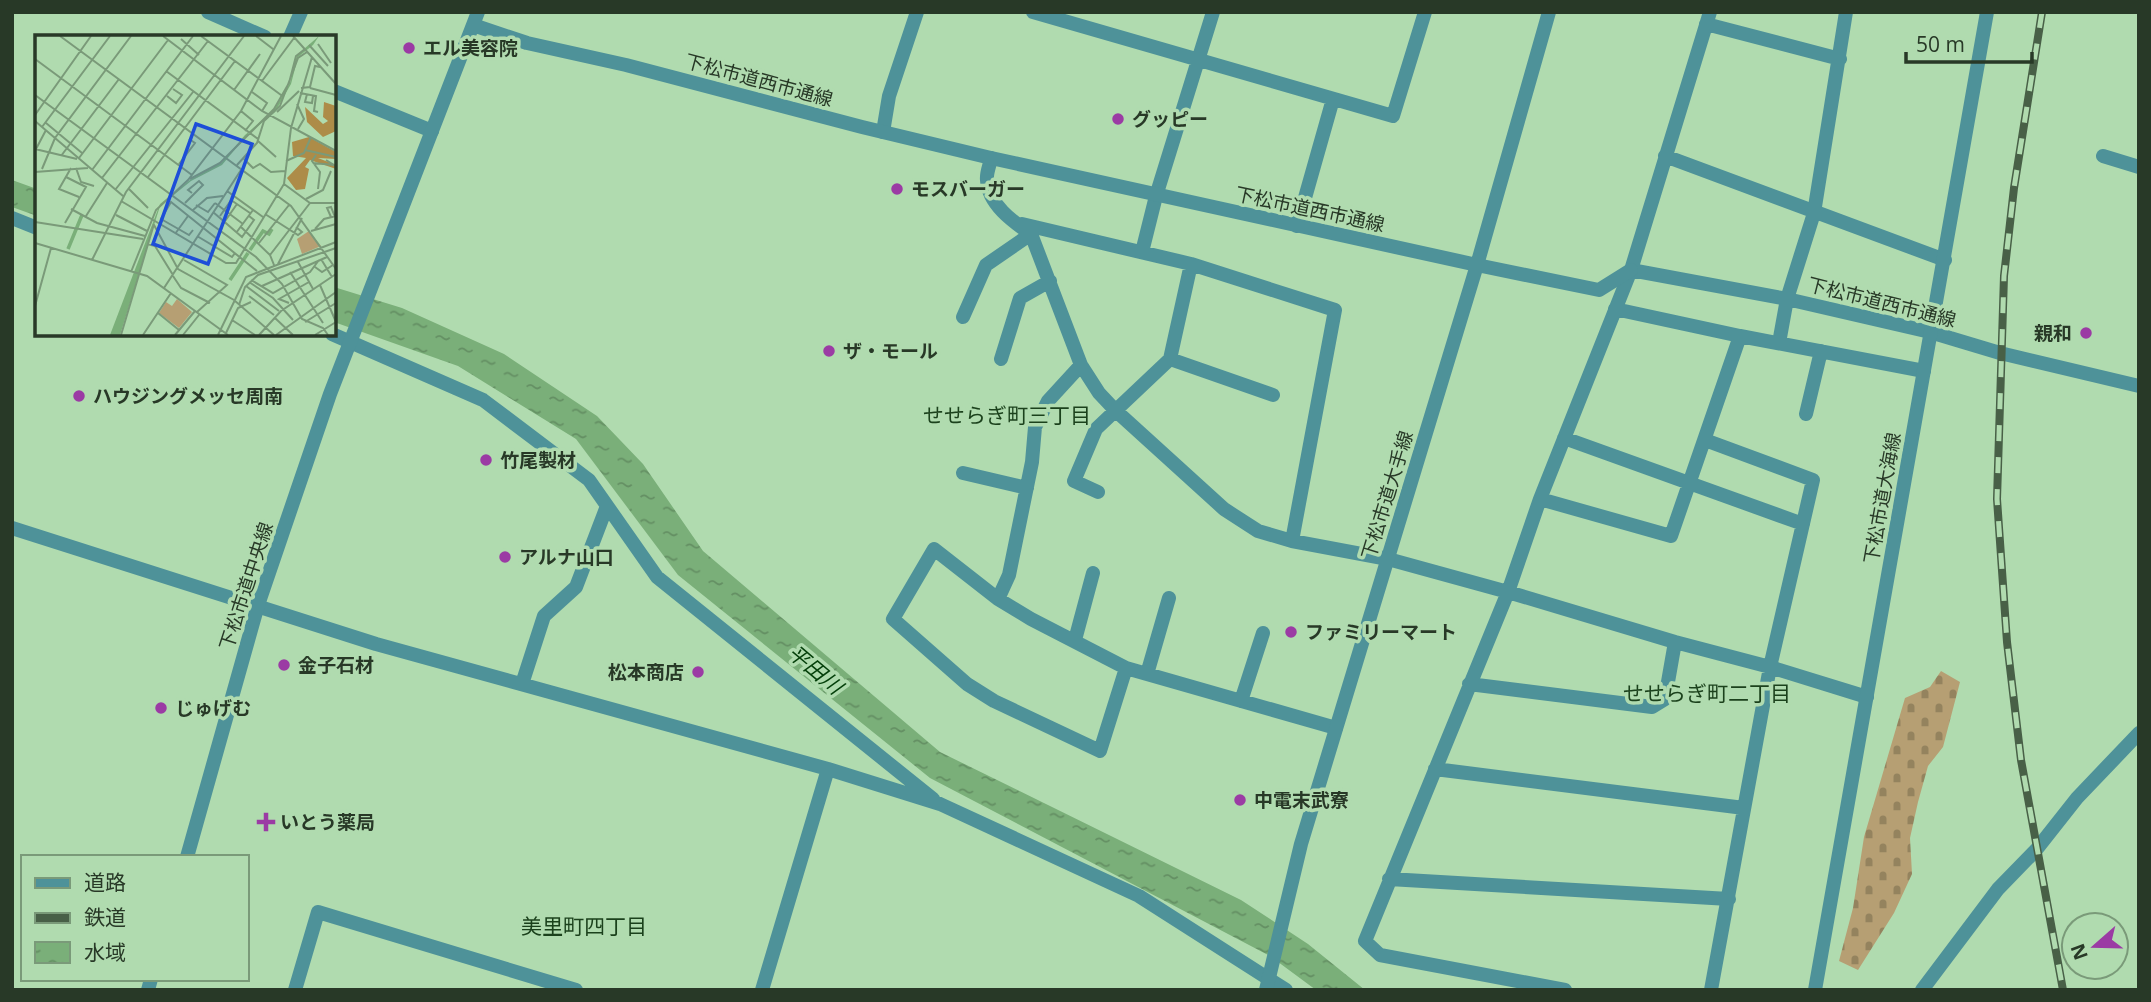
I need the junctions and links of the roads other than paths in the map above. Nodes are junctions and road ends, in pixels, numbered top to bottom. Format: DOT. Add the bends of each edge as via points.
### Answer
graph roads {
  1 [pos="208,12"];
  2 [pos="301,12"];
  3 [pos="917,12"];
  4 [pos="1033,12"];
  5 [pos="1213,12"];
  6 [pos="1425,12"];
  7 [pos="1549,12"];
  8 [pos="1846,12"];
  9 [pos="1987,12"];
  10 [pos="1708,18"];
  11 [pos="476,19"];
  12 [pos="260,35"];
  13 [pos="291,35"];
  14 [pos="1198,59"];
  15 [pos="1840,59"];
  16 [pos="336,92"];
  17 [pos="1333,99"];
  18 [pos="432,131"];
  19 [pos="883,132"];
  20 [pos="1665,156"];
  21 [pos="2103,156"];
  22 [pos="991,158"];
  23 [pos="2139,167"];
  24 [pos="1156,196"];
  25 [pos="1814,213"];
  26 [pos="12,218"];
  27 [pos="1015,223"];
  28 [pos="1297,226"];
  29 [pos="35,227"];
  30 [pos="1031,234"];
  31 [pos="1142,252"];
  32 [pos="1945,260"];
  33 [pos="1191,264"];
  34 [pos="1477,265"];
  35 [pos="1631,270"];
  36 [pos="1050,281"];
  37 [pos="1787,299"];
  38 [pos="1615,309"];
  39 [pos="963,317"];
  40 [pos="1930,332"];
  41 [pos="336,334"];
  42 [pos="353,336"];
  43 [pos="1740,336"];
  44 [pos="1779,343"];
  45 [pos="1821,351"];
  46 [pos="1001,359"];
  47 [pos="1170,359"];
  48 [pos="1081,365"];
  49 [pos="1924,371"];
  50 [pos="2139,386"];
  51 [pos="1273,395"];
  52 [pos="1115,410"];
  53 [pos="1806,414"];
  54 [pos="1564,438"];
  55 [pos="1705,440"];
  56 [pos="963,473"];
  57 [pos="1690,482"];
  58 [pos="1027,488"];
  59 [pos="1098,492"];
  60 [pos="1540,499"];
  61 [pos="607,506"];
  62 [pos="1803,524"];
  63 [pos="14,533"];
  64 [pos="1293,541"];
  65 [pos="1388,559"];
  66 [pos="1093,573"];
  67 [pos="1508,592"];
  68 [pos="1169,598"];
  69 [pos="998,600"];
  70 [pos="258,605"];
  71 [pos="1263,633"];
  72 [pos="1075,640"];
  73 [pos="1675,642"];
  74 [pos="1770,667"];
  75 [pos="1126,668"];
  76 [pos="1147,674"];
  77 [pos="522,684"];
  78 [pos="1469,684"];
  79 [pos="1867,697"];
  80 [pos="1241,701"];
  81 [pos="1336,728"];
  82 [pos="2139,733"];
  83 [pos="828,769"];
  84 [pos="1435,769"];
  85 [pos="940,804"];
  86 [pos="1744,808"];
  87 [pos="188,855"];
  88 [pos="1389,879"];
  89 [pos="1729,899"];
  90 [pos="1267,984"];
  91 [pos="295,990"];
  92 [pos="576,990"];
  93 [pos="762,990"];
  94 [pos="1286,990"];
  95 [pos="1565,990"];
  96 [pos="1711,990"];
  97 [pos="1815,990"];
  98 [pos="1922,990"];
  1 -- 12 [label="street"];
  2 -- 13 [label="street"];
  3 -- 19 [label="street" via="889,96"];
  4 -- 14 [label="street"];
  5 -- 14 [label="street"];
  6 -- 17 [label="street" via="1393,116"];
  7 -- 34 [label="street, 下松市道大手線"];
  8 -- 15 [label="street"];
  9 -- 32 [label="street, 下松市道大海線"];
  10 -- 15 [label="street"];
  10 -- 20 [label="street"];
  11 -- 18 [label="street"];
  11 -- 19 [label="street, 下松市道西市通線" via="527,43"];
  14 -- 17 [label="street"];
  14 -- 24 [label="street"];
  15 -- 25 [label="street"];
  16 -- 18 [label="street"];
  17 -- 28 [label="street"];
  18 -- 42 [label="street, 下松市道中央線"];
  19 -- 22 [label="street, 下松市道西市通線"];
  20 -- 25 [label="street"];
  20 -- 35 [label="street"];
  21 -- 23 [label="street"];
  22 -- 24 [label="street, 下松市道西市通線"];
  22 -- 27 [label="street" via="986,179 991,197"];
  24 -- 28 [label="street, 下松市道西市通線"];
  24 -- 31 [label="street"];
  25 -- 32 [label="street"];
  25 -- 37 [label="street"];
  26 -- 29 [label="street"];
  27 -- 30 [label="street"];
  27 -- 31 [label="street"];
  28 -- 34 [label="street, 下松市道西市通線"];
  30 -- 36 [label="street"];
  30 -- 39 [label="street" via="986,265"];
  31 -- 33 [label="street"];
  32 -- 40 [label="street, 下松市道大海線"];
  33 -- 47 [label="street"];
  33 -- 64 [label="street" via="1335,310"];
  34 -- 35 [label="street, 下松市道西市通線" via="1599,289"];
  34 -- 65 [label="street, 下松市道大手線"];
  35 -- 37 [label="street, 下松市道西市通線"];
  35 -- 38 [label="street"];
  36 -- 46 [label="street" via="1020,298"];
  36 -- 48 [label="street"];
  37 -- 40 [label="street, 下松市道西市通線"];
  37 -- 44 [label="street"];
  38 -- 43 [label="street"];
  38 -- 54 [label="street"];
  40 -- 49 [label="street, 下松市道大海線"];
  40 -- 50 [label="street, 下松市道西市通線"];
  41 -- 42 [label="street"];
  42 -- 61 [label="street" via="483,400 589,480"];
  42 -- 70 [label="street, 下松市道中央線"];
  43 -- 44 [label="street"];
  43 -- 55 [label="street"];
  44 -- 45 [label="street"];
  45 -- 49 [label="street"];
  45 -- 53 [label="street"];
  47 -- 51 [label="street"];
  47 -- 52 [label="street"];
  48 -- 52 [label="street"];
  48 -- 58 [label="street" via="1048,401 1035,427"];
  49 -- 79 [label="street, 下松市道大海線"];
  52 -- 59 [label="street" via="1096,429 1074,481"];
  52 -- 64 [label="street" via="1224,509 1258,531"];
  54 -- 57 [label="street"];
  54 -- 60 [label="street"];
  55 -- 57 [label="street"];
  55 -- 62 [label="street" via="1812,480"];
  56 -- 58 [label="street"];
  57 -- 60 [label="street" via="1671,536"];
  57 -- 62 [label="street"];
  58 -- 69 [label="street" via="1009,575"];
  60 -- 67 [label="street"];
  61 -- 77 [label="street" via="576,587 544,616"];
  61 -- 85 [label="street" via="657,578"];
  62 -- 74 [label="street"];
  63 -- 70 [label="street"];
  64 -- 65 [label="street"];
  65 -- 67 [label="street"];
  65 -- 81 [label="street, 下松市道大手線"];
  66 -- 72 [label="street"];
  67 -- 73 [label="street"];
  67 -- 78 [label="street"];
  68 -- 76 [label="street"];
  69 -- 72 [label="street"];
  69 -- 75 [label="street" via="934,548 893,619 967,684 1100,751"];
  70 -- 77 [label="street" via="376,644"];
  70 -- 87 [label="street, 下松市道中央線"];
  71 -- 80 [label="street"];
  72 -- 75 [label="street"];
  73 -- 74 [label="street"];
  73 -- 78 [label="street" via="1665,699 1652,707"];
  74 -- 79 [label="street"];
  74 -- 86 [label="street"];
  75 -- 76 [label="street"];
  76 -- 80 [label="street"];
  77 -- 83 [label="street"];
  78 -- 84 [label="street"];
  79 -- 97 [label="street, 下松市道大海線"];
  80 -- 81 [label="street"];
  81 -- 90 [label="street, 下松市道大手線" via="1301,844"];
  82 -- 98 [label="street" via="1998,889"];
  83 -- 85 [label="street"];
  83 -- 93 [label="street"];
  84 -- 86 [label="street"];
  84 -- 88 [label="street"];
  85 -- 90 [label="street" via="1139,896"];
  86 -- 89 [label="street"];
  88 -- 89 [label="street"];
  88 -- 95 [label="street" via="1364,941 1380,955"];
  89 -- 96 [label="street"];
  90 -- 94 [label="street"];
  91 -- 92 [label="street" via="318,912"];
}
